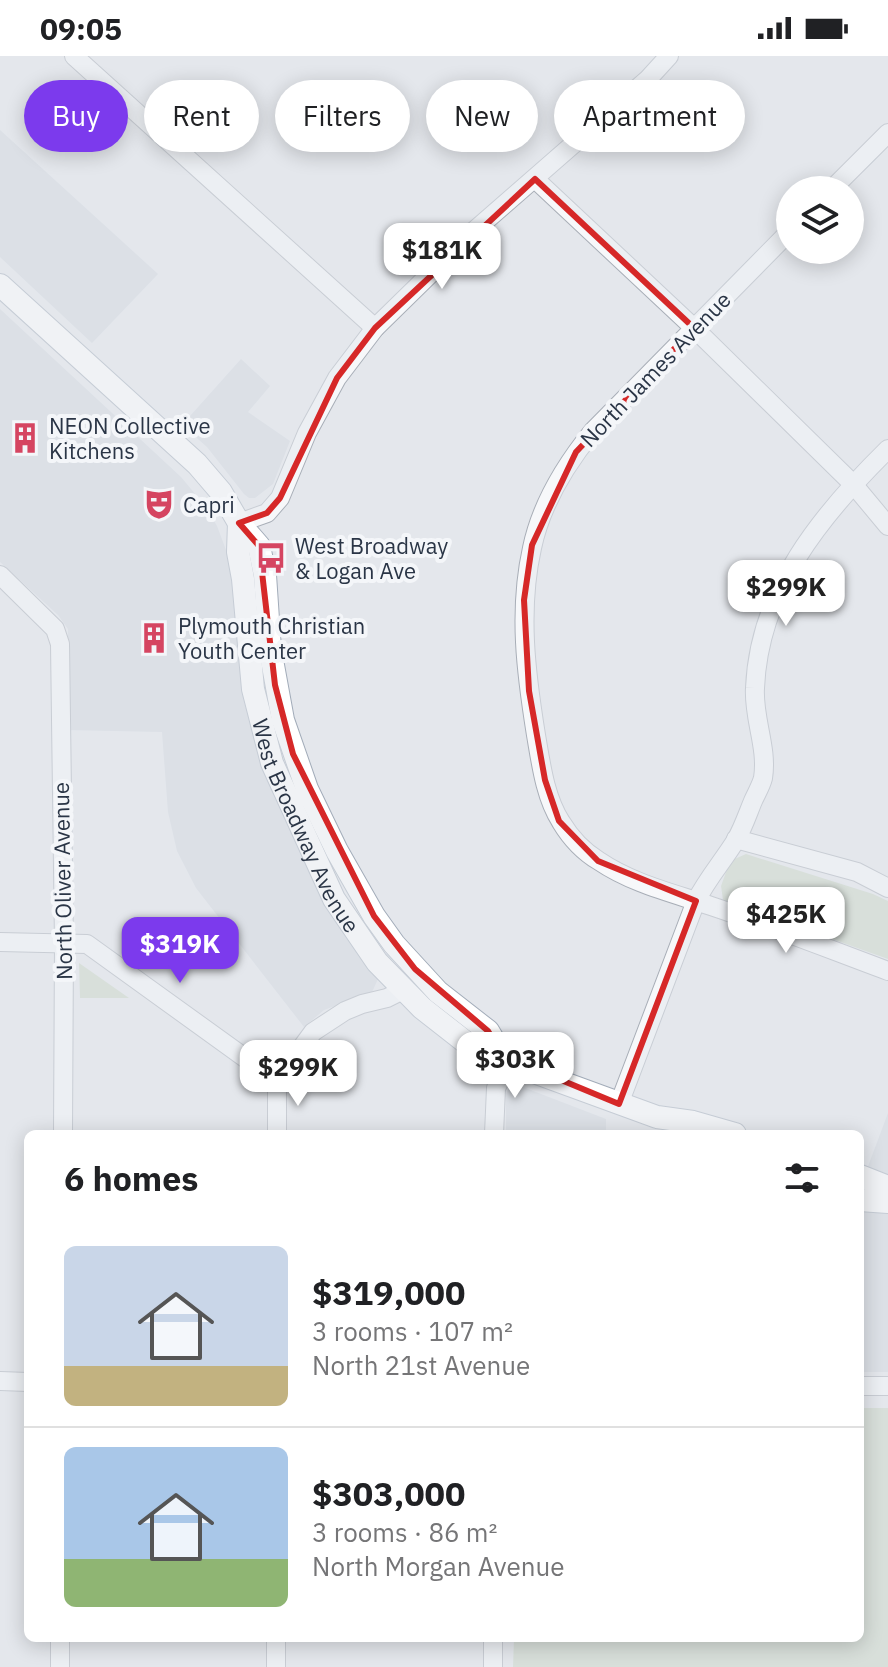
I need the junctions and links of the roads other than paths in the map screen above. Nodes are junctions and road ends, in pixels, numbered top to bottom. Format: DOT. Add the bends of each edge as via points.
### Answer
graph roads {
  1 [pos="74,56"];
  2 [pos="669,56"];
  3 [pos="888,133"];
  4 [pos="845,176"];
  5 [pos="535,179"];
  6 [pos="776,245"];
  7 [pos="0,285"];
  8 [pos="375,328"];
  9 [pos="694,328"];
  10 [pos="888,449"];
  11 [pos="853,484"];
  12 [pos="239,523"];
  13 [pos="888,526"];
  14 [pos="0,575"];
  15 [pos="736,839"];
  16 [pos="888,888"];
  17 [pos="696,901"];
  18 [pos="0,942"];
  19 [pos="64,943"];
  20 [pos="888,971"];
  21 [pos="403,990"];
  22 [pos="506,1058"];
  23 [pos="277,1081"];
  24 [pos="619,1104"];
  25 [pos="657,1117"];
  26 [pos="63,1130"];
  27 [pos="277,1130"];
  28 [pos="494,1130"];
  29 [pos="675,1130"];
  30 [pos="721,1130"];
  31 [pos="864,1178"];
  32 [pos="888,1187"];
  33 [pos="864,1200"];
  34 [pos="888,1202"];
  35 [pos="0,1381"];
  36 [pos="24,1382"];
  37 [pos="864,1386"];
  38 [pos="888,1386"];
  39 [pos="60,1642"];
  40 [pos="276,1642"];
  41 [pos="493,1642"];
  42 [pos="60,1667"];
  43 [pos="276,1667"];
  44 [pos="493,1667"];
  1 -- 8 [label="street"];
  2 -- 5 [label="street"];
  3 -- 4 [label="street"];
  5 -- 8 [label="street"];
  5 -- 9 [label="street"];
  6 -- 9 [label="street, North James Avenue"];
  7 -- 12 [label="main road, West Broadway Avenue" via="197,464"];
  8 -- 12 [label="street" via="337,378 280,498 267,513"];
  9 -- 11 [label="street"];
  9 -- 17 [label="street, North James Avenue" via="593,431 559,480 532,545 524,642 541,766 559,821 598,861 646,885"];
  10 -- 11 [label="street"];
  11 -- 13 [label="street"];
  11 -- 15 [label="street" via="809,536 770,610 754,697 763,780"];
  12 -- 21 [label="main road, West Broadway Avenue" via="253,689 272,763 334,899"];
  12 -- 22 [label="main road, West Broadway Avenue" via="259,546 283,720 321,820 394,944 438,992 488,1031"];
  14 -- 19 [label="street, North Oliver Avenue" via="55,629 60,644"];
  15 -- 16 [label="street" via="857,872"];
  15 -- 17 [label="street"];
  17 -- 20 [label="street, North James Avenue"];
  17 -- 24 [label="street"];
  18 -- 19 [label="street"];
  19 -- 23 [label="street" via="87,944"];
  19 -- 26 [label="street, North Oliver Avenue"];
  21 -- 22 [label="main road, West Broadway Avenue" via="482,1055"];
  21 -- 23 [label="street" via="329,1019"];
  22 -- 24 [label="main road, West Broadway Avenue"];
  22 -- 28 [label="street" via="496,1088"];
  23 -- 27 [label="street"];
  24 -- 25 [label="main road, West Broadway Avenue"];
  25 -- 29 [label="main road, West Broadway Avenue"];
  25 -- 30 [label="main road, West Broadway Avenue"];
  31 -- 32 [label="main road"];
  33 -- 34 [label="main road"];
  35 -- 36 [label="street"];
  37 -- 38 [label="street"];
  39 -- 42 [label="street"];
  40 -- 43 [label="street"];
  41 -- 44 [label="street"];
}
